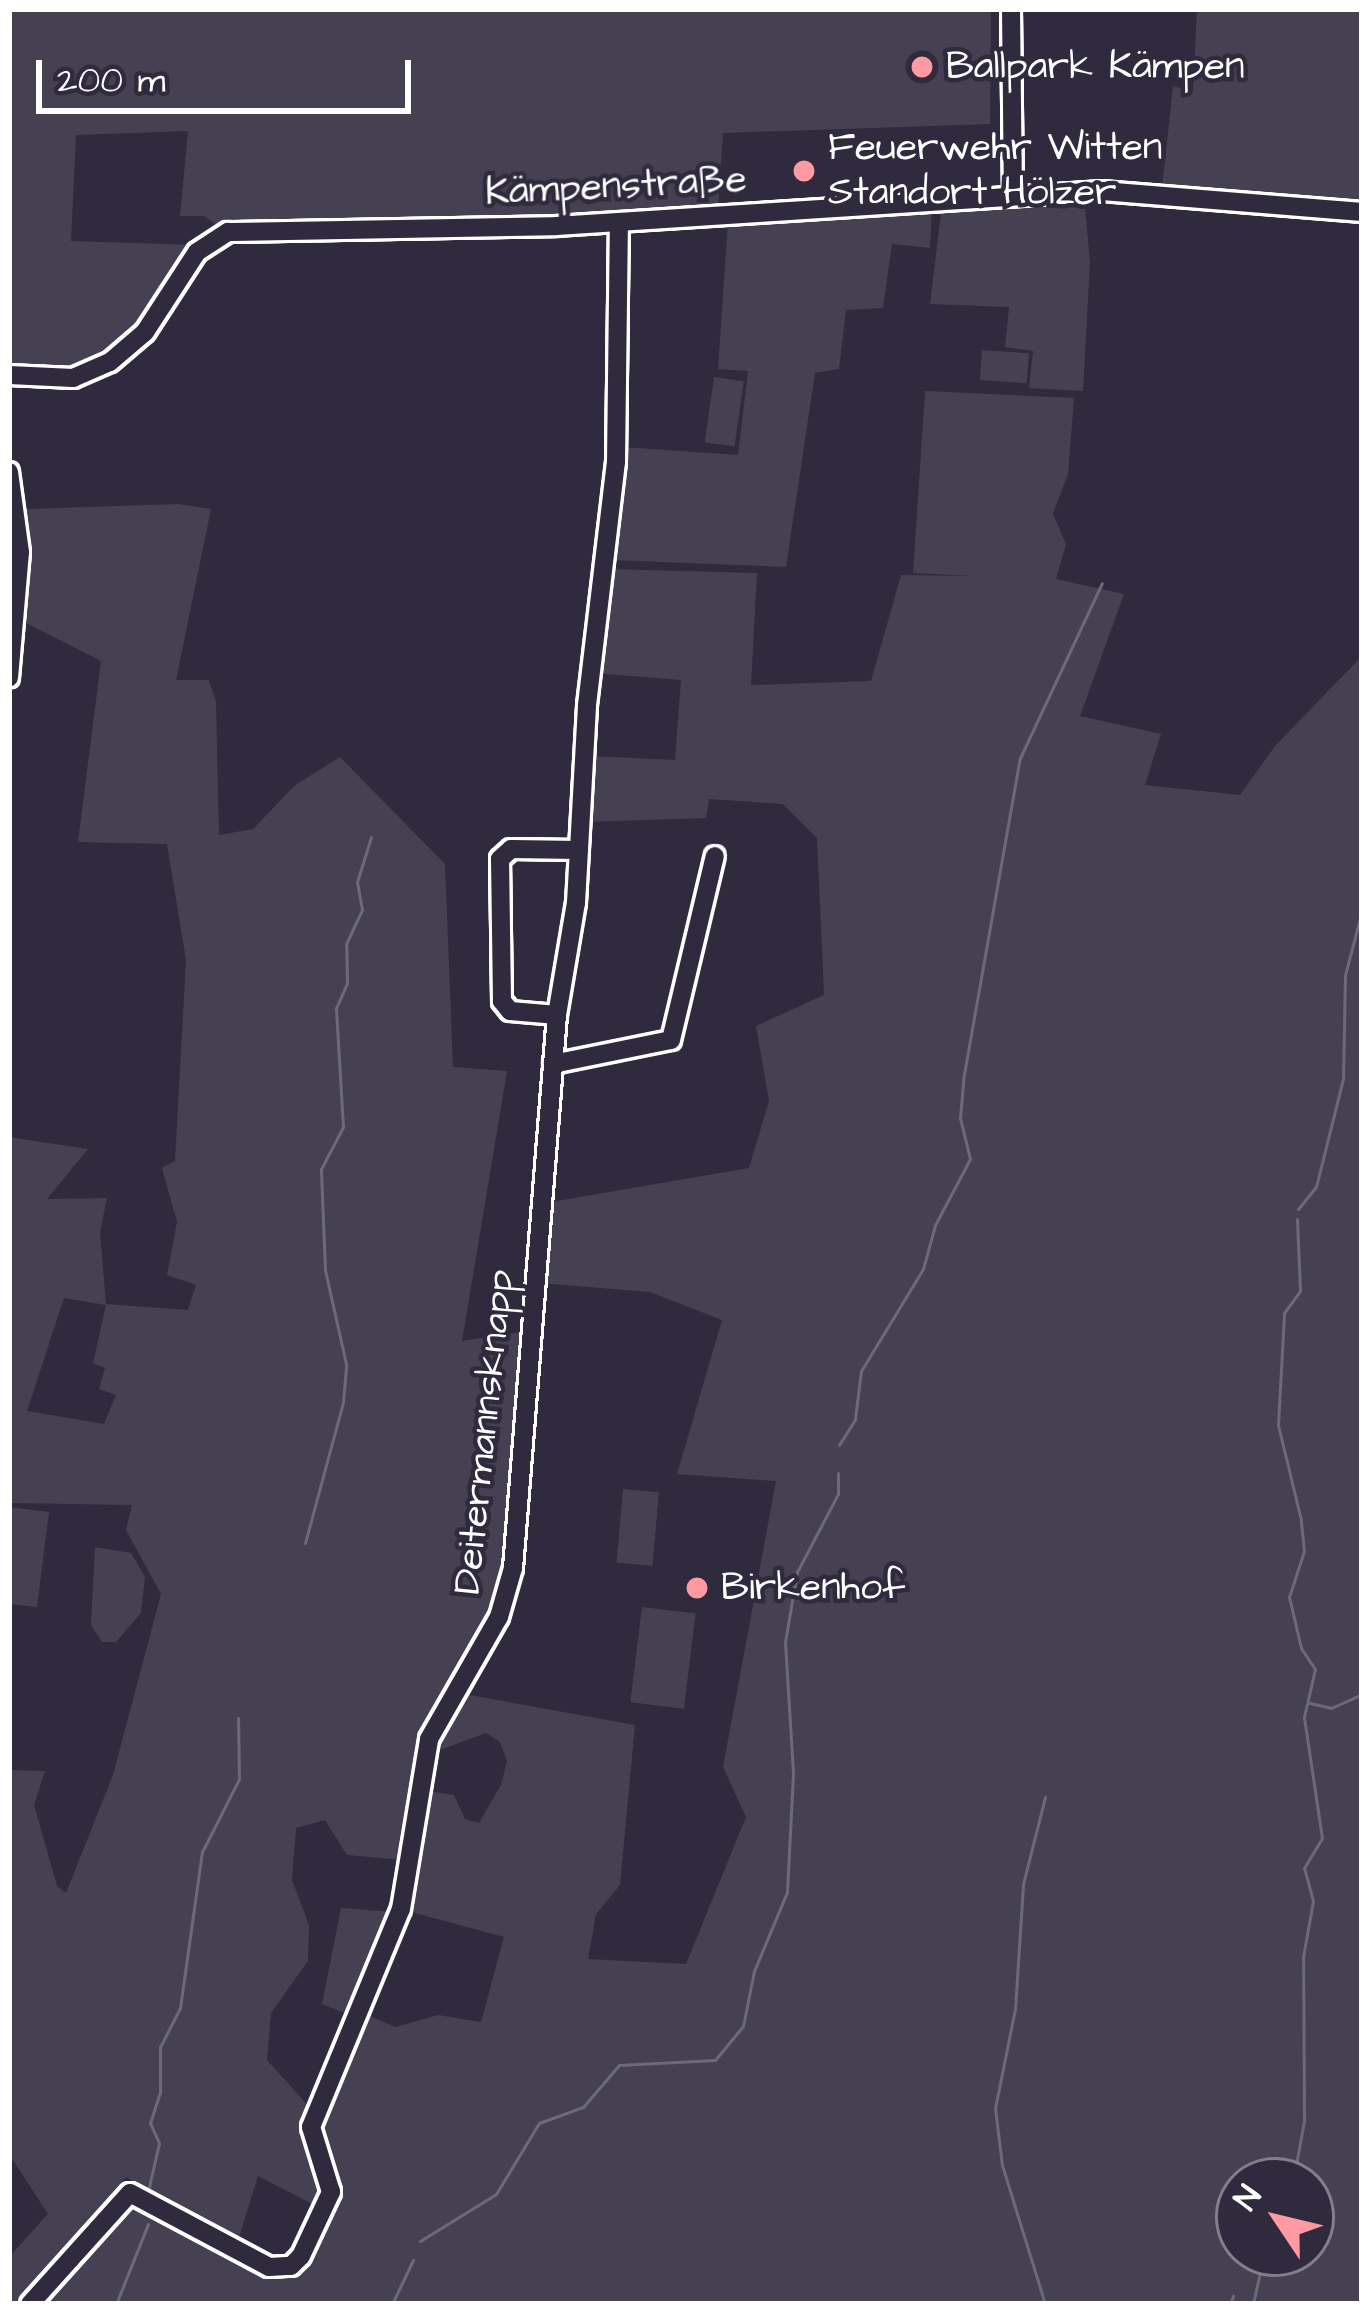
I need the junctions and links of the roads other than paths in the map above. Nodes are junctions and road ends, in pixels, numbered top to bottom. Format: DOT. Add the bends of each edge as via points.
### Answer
graph roads {
  1 [pos="1010,9"];
  2 [pos="1013,195"];
  3 [pos="1362,212"];
  4 [pos="619,223"];
  5 [pos="9,375"];
  6 [pos="9,472"];
  7 [pos="9,678"];
  8 [pos="579,850"];
  9 [pos="715,856"];
  10 [pos="557,1015"];
  11 [pos="553,1064"];
  12 [pos="30,2304"];
  1 -- 2 [label="street"];
  2 -- 3 [label="street, Kämpenstraße" via="1126,190"];
  2 -- 4 [label="street, Kämpenstraße"];
  4 -- 5 [label="street, Kämpenstraße" via="228,232 197,252 123,353 73,377"];
  4 -- 8 [label="street, Deitermannsknapp" via="616,462"];
  6 -- 7 [label="street" via="20,541"];
  8 -- 10 [label="street, Deitermannsknapp"];
  8 -- 10 [label="street" via="511,849 500,859 503,1006"];
  9 -- 11 [label="street" via="671,1040"];
  10 -- 11 [label="street, Deitermannsknapp"];
  11 -- 12 [label="street, Deitermannsknapp" via="513,1568 487,1643 434,1723 401,1909 311,2127 332,2181 328,2203 301,2256 276,2269 130,2193"];
}
